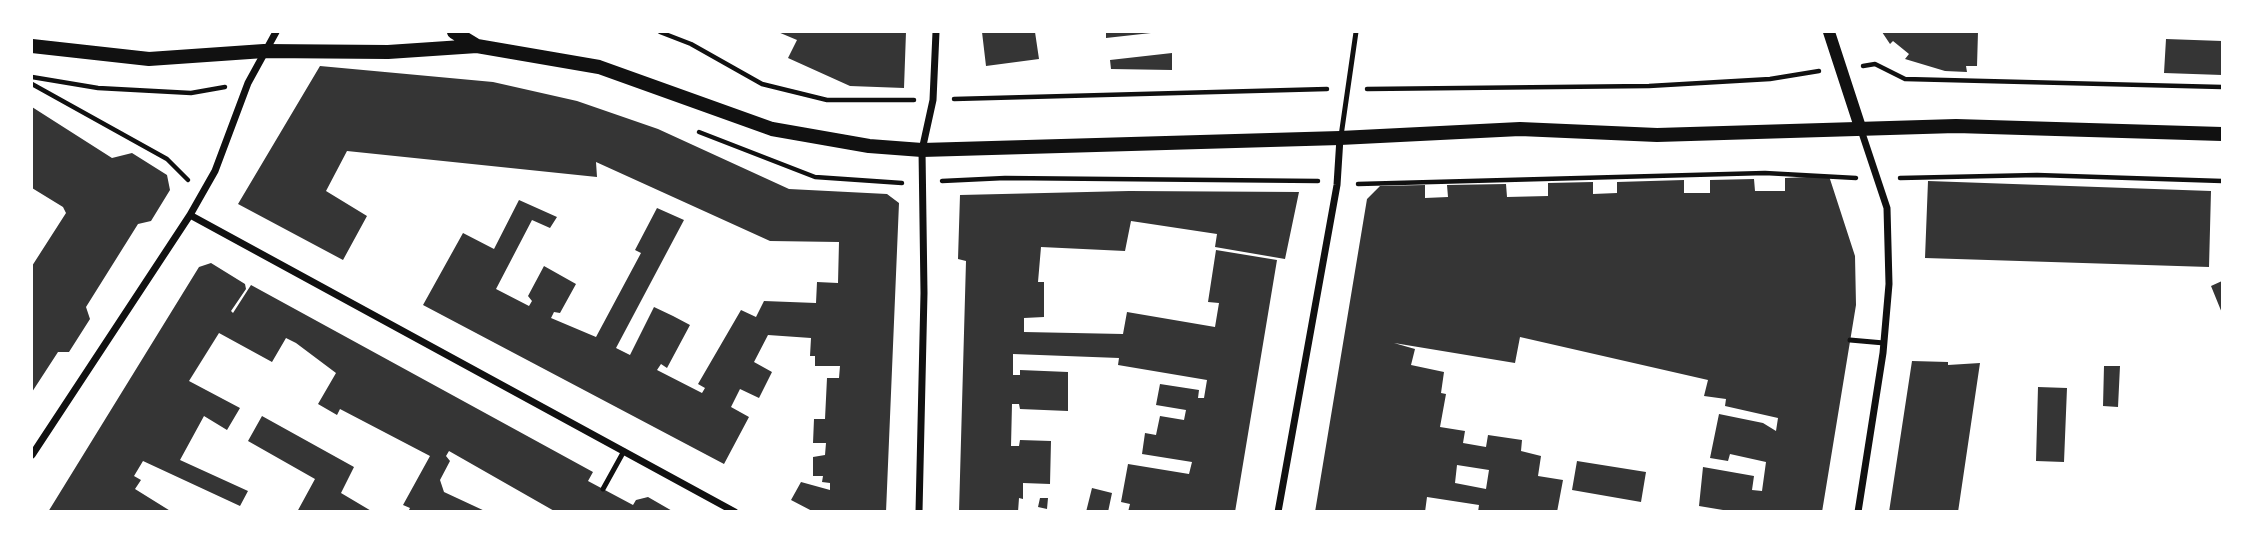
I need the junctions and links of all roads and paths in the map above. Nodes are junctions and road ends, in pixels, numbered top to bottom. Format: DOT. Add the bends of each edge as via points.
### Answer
graph roads {
  1 [pos="276,32"];
  2 [pos="454,32"];
  3 [pos="660,32"];
  4 [pos="936,32"];
  5 [pos="1356,32"];
  6 [pos="1829,32"];
  7 [pos="32,46"];
  8 [pos="477,46"];
  9 [pos="264,51"];
  10 [pos="1840,68"];
  11 [pos="32,84"];
  12 [pos="2222,87"];
  13 [pos="1347,89"];
  14 [pos="933,100"];
  15 [pos="1860,127"];
  16 [pos="2222,134"];
  17 [pos="1340,138"];
  18 [pos="922,150"];
  19 [pos="202,194"];
  20 [pos="190,215"];
  21 [pos="1850,340"];
  22 [pos="1884,343"];
  23 [pos="624,451"];
  24 [pos="32,455"];
  25 [pos="603,489"];
  26 [pos="735,512"];
  27 [pos="919,512"];
  28 [pos="1278,512"];
  29 [pos="1858,512"];
  1 -- 9 [label="street"];
  2 -- 8 [label="main road"];
  3 -- 14 [label="path" via="762,84 827,100"];
  4 -- 14 [label="street"];
  5 -- 13 [label="lane"];
  6 -- 10 [label="street"];
  7 -- 9 [label="main road" via="149,59"];
  8 -- 9 [label="main road" via="388,52"];
  8 -- 18 [label="main road" via="599,67 772,129"];
  9 -- 19 [label="street"];
  10 -- 12 [label="path" via="1875,64 1905,79"];
  10 -- 13 [label="path" via="1770,79 1649,86"];
  10 -- 15 [label="street"];
  11 -- 19 [label="path" via="167,159"];
  13 -- 14 [label="path"];
  13 -- 17 [label="lane"];
  14 -- 18 [label="street"];
  15 -- 16 [label="main road" via="2077,127"];
  15 -- 17 [label="main road" via="1657,135 1520,129"];
  15 -- 22 [label="street" via="1887,208 1889,284"];
  17 -- 18 [label="main road"];
  17 -- 28 [label="street" via="1338,185"];
  18 -- 27 [label="street" via="925,293"];
  19 -- 20 [label="street"];
  20 -- 23 [label="street"];
  20 -- 24 [label="street"];
  21 -- 22 [label="lane"];
  22 -- 29 [label="street"];
  23 -- 25 [label="lane"];
  23 -- 26 [label="street"];
}
